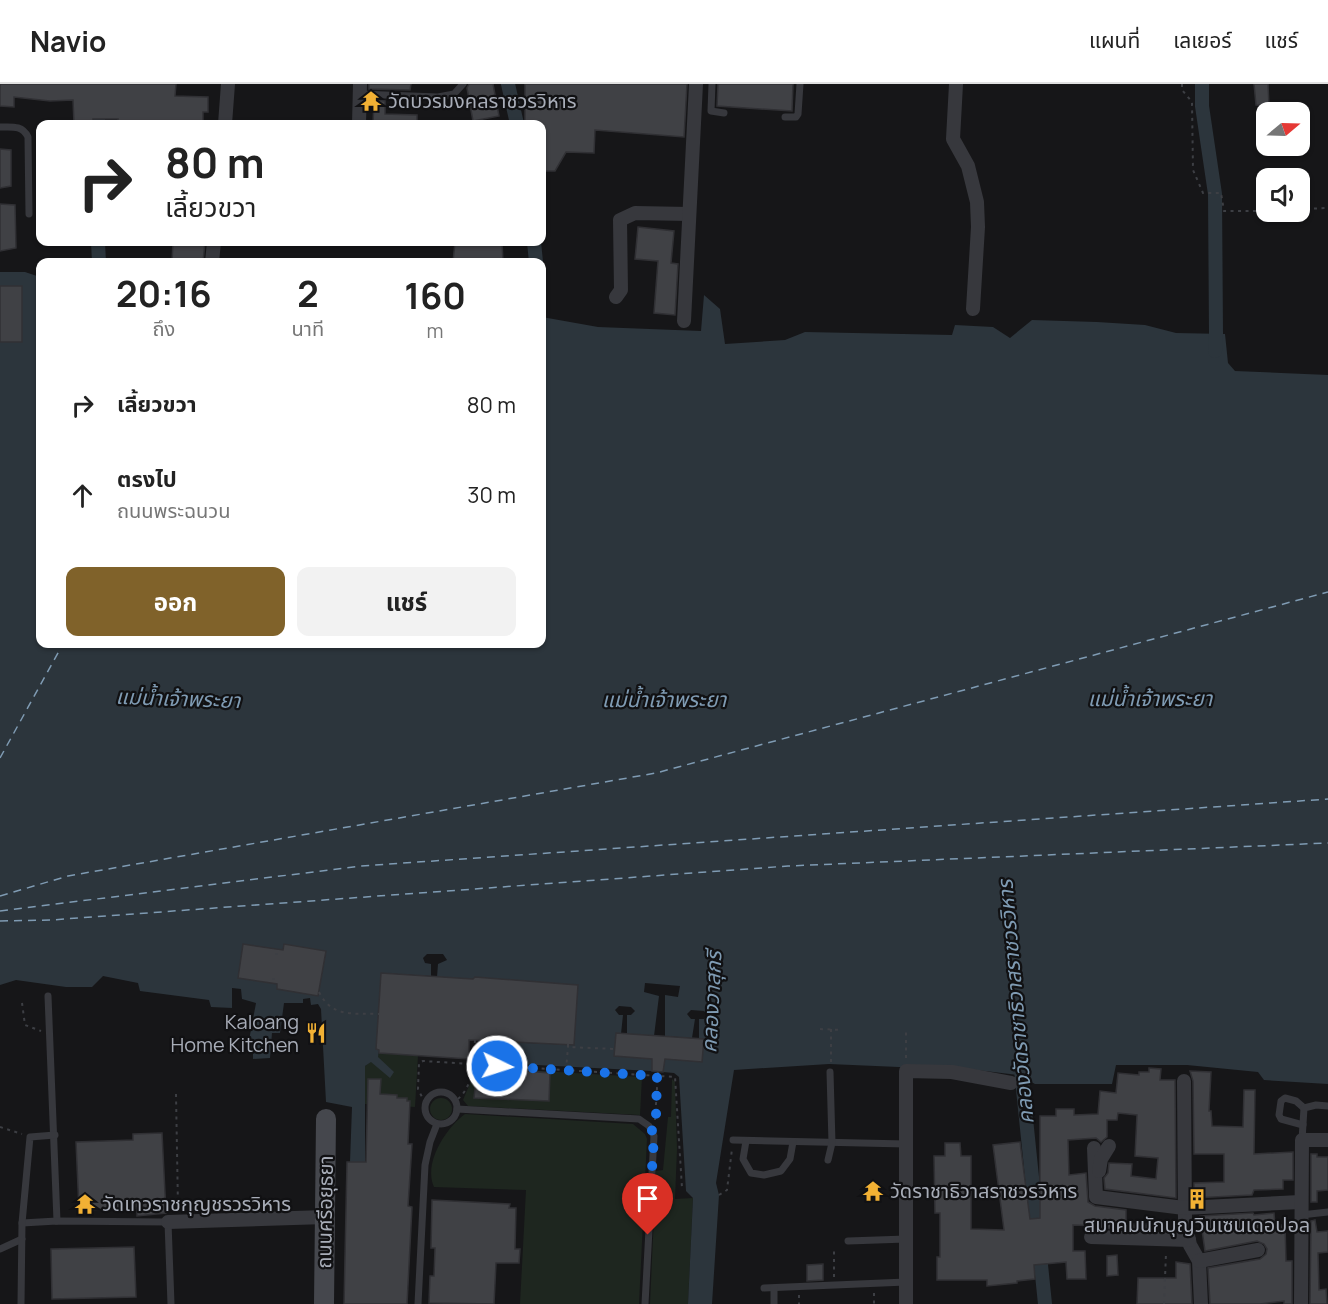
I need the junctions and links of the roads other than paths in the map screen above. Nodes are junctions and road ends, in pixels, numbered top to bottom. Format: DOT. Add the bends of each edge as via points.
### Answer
graph roads {
  1 [pos="228,84"];
  2 [pos="463,84"];
  3 [pos="696,84"];
  4 [pos="712,84"];
  5 [pos="800,84"];
  6 [pos="956,84"];
  7 [pos="360,89"];
  8 [pos="724,113"];
  9 [pos="784,117"];
  10 [pos="225,120"];
  11 [pos="358,120"];
  12 [pos="0,127"];
  13 [pos="29,214"];
  14 [pos="689,214"];
  15 [pos="616,297"];
  16 [pos="973,309"];
  17 [pos="684,321"];
  18 [pos="48,996"];
  19 [pos="830,1072"];
  20 [pos="1184,1081"];
  21 [pos="1011,1083"];
  22 [pos="456,1105"];
  23 [pos="1328,1106"];
  24 [pos="1304,1108"];
  25 [pos="326,1119"];
  26 [pos="437,1124"];
  27 [pos="1303,1125"];
  28 [pos="55,1135"];
  29 [pos="733,1140"];
  30 [pos="1302,1140"];
  31 [pos="1328,1140"];
  32 [pos="746,1141"];
  33 [pos="793,1142"];
  34 [pos="832,1143"];
  35 [pos="906,1144"];
  36 [pos="1109,1146"];
  37 [pos="1094,1148"];
  38 [pos="828,1160"];
  39 [pos="1095,1178"];
  40 [pos="1184,1208"];
  41 [pos="1301,1208"];
  42 [pos="1328,1212"];
  43 [pos="326,1217"];
  44 [pos="57,1221"];
  45 [pos="173,1222"];
  46 [pos="22,1223"];
  47 [pos="1091,1237"];
  48 [pos="22,1239"];
  49 [pos="906,1239"];
  50 [pos="848,1241"];
  51 [pos="0,1249"];
  52 [pos="1194,1250"];
  53 [pos="1258,1250"];
  54 [pos="906,1282"];
  55 [pos="764,1288"];
  56 [pos="774,1288"];
  57 [pos="21,1304"];
  58 [pos="171,1304"];
  59 [pos="324,1304"];
  60 [pos="418,1304"];
  61 [pos="645,1304"];
  62 [pos="774,1304"];
  63 [pos="906,1304"];
  64 [pos="1201,1304"];
  65 [pos="1300,1304"];
  1 -- 10 [label="street"];
  2 -- 7 [label="lane" via="454,94 438,97"];
  3 -- 14 [label="street"];
  4 -- 8 [label="lane" via="711,111"];
  5 -- 9 [label="lane" via="798,114"];
  6 -- 16 [label="street" via="953,139 968,166 978,202"];
  7 -- 11 [label="street"];
  12 -- 13 [label="lane" via="20,127 28,137"];
  14 -- 15 [label="street" via="634,213 620,220 621,290"];
  14 -- 17 [label="street"];
  18 -- 28 [label="lane"];
  19 -- 34 [label="lane"];
  20 -- 40 [label="street"];
  21 -- 35 [label="street" via="952,1072 906,1071"];
  22 -- 26 [label="lane" via="453,1119"];
  22 -- 26 [label="lane" via="451,1095 441,1091 431,1095 425,1103 425,1114"];
  22 -- 61 [label="lane" via="639,1119 651,1128 654,1136"];
  23 -- 24 [label="lane"];
  24 -- 27 [label="lane"];
  24 -- 27 [label="lane" via="1285,1098 1279,1115"];
  25 -- 43 [label="street, ถนนศรีอยุธยา"];
  26 -- 60 [label="lane" via="425,1165"];
  27 -- 30 [label="lane"];
  28 -- 44 [label="lane"];
  28 -- 46 [label="lane" via="30,1137"];
  29 -- 32 [label="lane"];
  30 -- 31 [label="street"];
  30 -- 41 [label="street"];
  32 -- 33 [label="lane"];
  32 -- 33 [label="lane" via="743,1159 751,1173 764,1175 781,1171 790,1159"];
  33 -- 34 [label="lane"];
  34 -- 35 [label="lane"];
  34 -- 38 [label="lane"];
  35 -- 49 [label="street"];
  36 -- 39 [label="street"];
  37 -- 39 [label="street"];
  39 -- 40 [label="street" via="1096,1197"];
  40 -- 41 [label="street"];
  40 -- 52 [label="street" via="1186,1231"];
  41 -- 42 [label="lane"];
  41 -- 65 [label="street"];
  43 -- 45 [label="street"];
  43 -- 59 [label="street, ถนนศรีอยุธยา"];
  44 -- 45 [label="lane"];
  44 -- 46 [label="lane"];
  45 -- 58 [label="lane"];
  46 -- 48 [label="lane"];
  47 -- 52 [label="street"];
  48 -- 51 [label="lane"];
  48 -- 57 [label="lane"];
  49 -- 50 [label="lane"];
  49 -- 54 [label="street"];
  52 -- 53 [label="street"];
  52 -- 64 [label="street"];
  54 -- 56 [label="lane"];
  54 -- 63 [label="street"];
  55 -- 56 [label="lane"];
  56 -- 62 [label="lane"];
}
